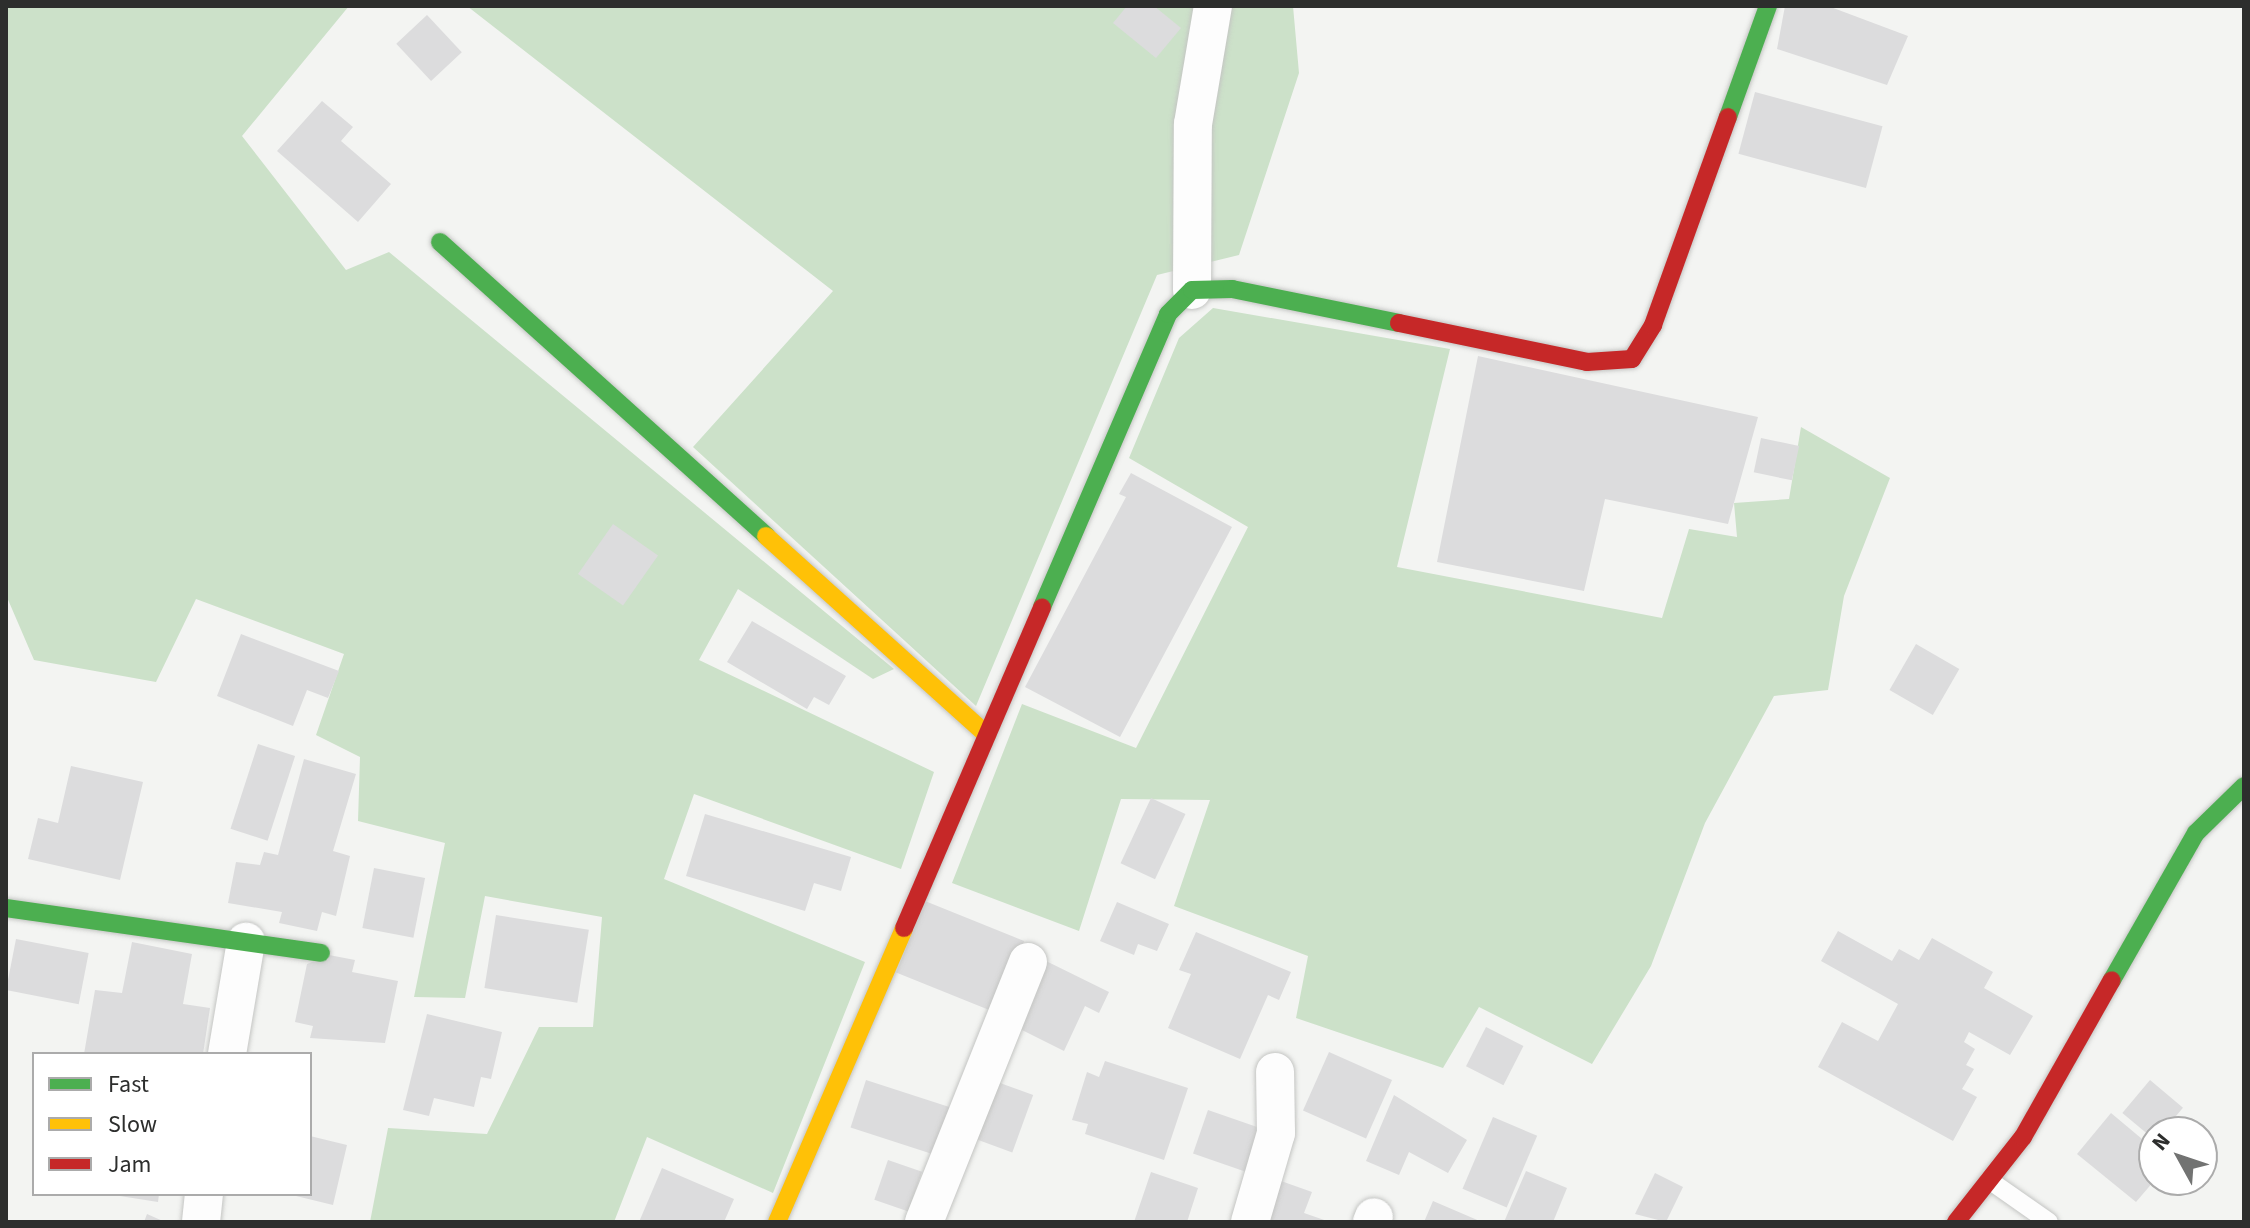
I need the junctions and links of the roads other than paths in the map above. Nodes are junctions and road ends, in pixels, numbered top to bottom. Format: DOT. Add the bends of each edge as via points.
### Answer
graph roads {
  1 [pos="1213,6"];
  2 [pos="1768,6"];
  3 [pos="440,242"];
  4 [pos="1192,290"];
  5 [pos="987,735"];
  6 [pos="2244,786"];
  7 [pos="6,908"];
  8 [pos="246,942"];
  9 [pos="321,953"];
  10 [pos="1028,962"];
  11 [pos="227,1052"];
  12 [pos="1275,1072"];
  13 [pos="1989,1180"];
  14 [pos="204,1196"];
  15 [pos="201,1222"];
  16 [pos="777,1222"];
  17 [pos="924,1222"];
  18 [pos="1250,1222"];
  19 [pos="1956,1222"];
  20 [pos="2049,1222"];
  1 -- 4 [label="street" via="1193,124"];
  2 -- 4 [label="street" via="1653,325 1632,359 1587,362 1232,289"];
  3 -- 5 [label="street"];
  4 -- 5 [label="street" via="1168,314"];
  5 -- 16 [label="street"];
  6 -- 13 [label="street" via="2196,833 2023,1137"];
  7 -- 8 [label="street"];
  8 -- 9 [label="street"];
  8 -- 11 [label="street"];
  10 -- 17 [label="street"];
  12 -- 18 [label="street" via="1276,1133"];
  13 -- 19 [label="street"];
  13 -- 20 [label="lane"];
  14 -- 15 [label="street"];
}
